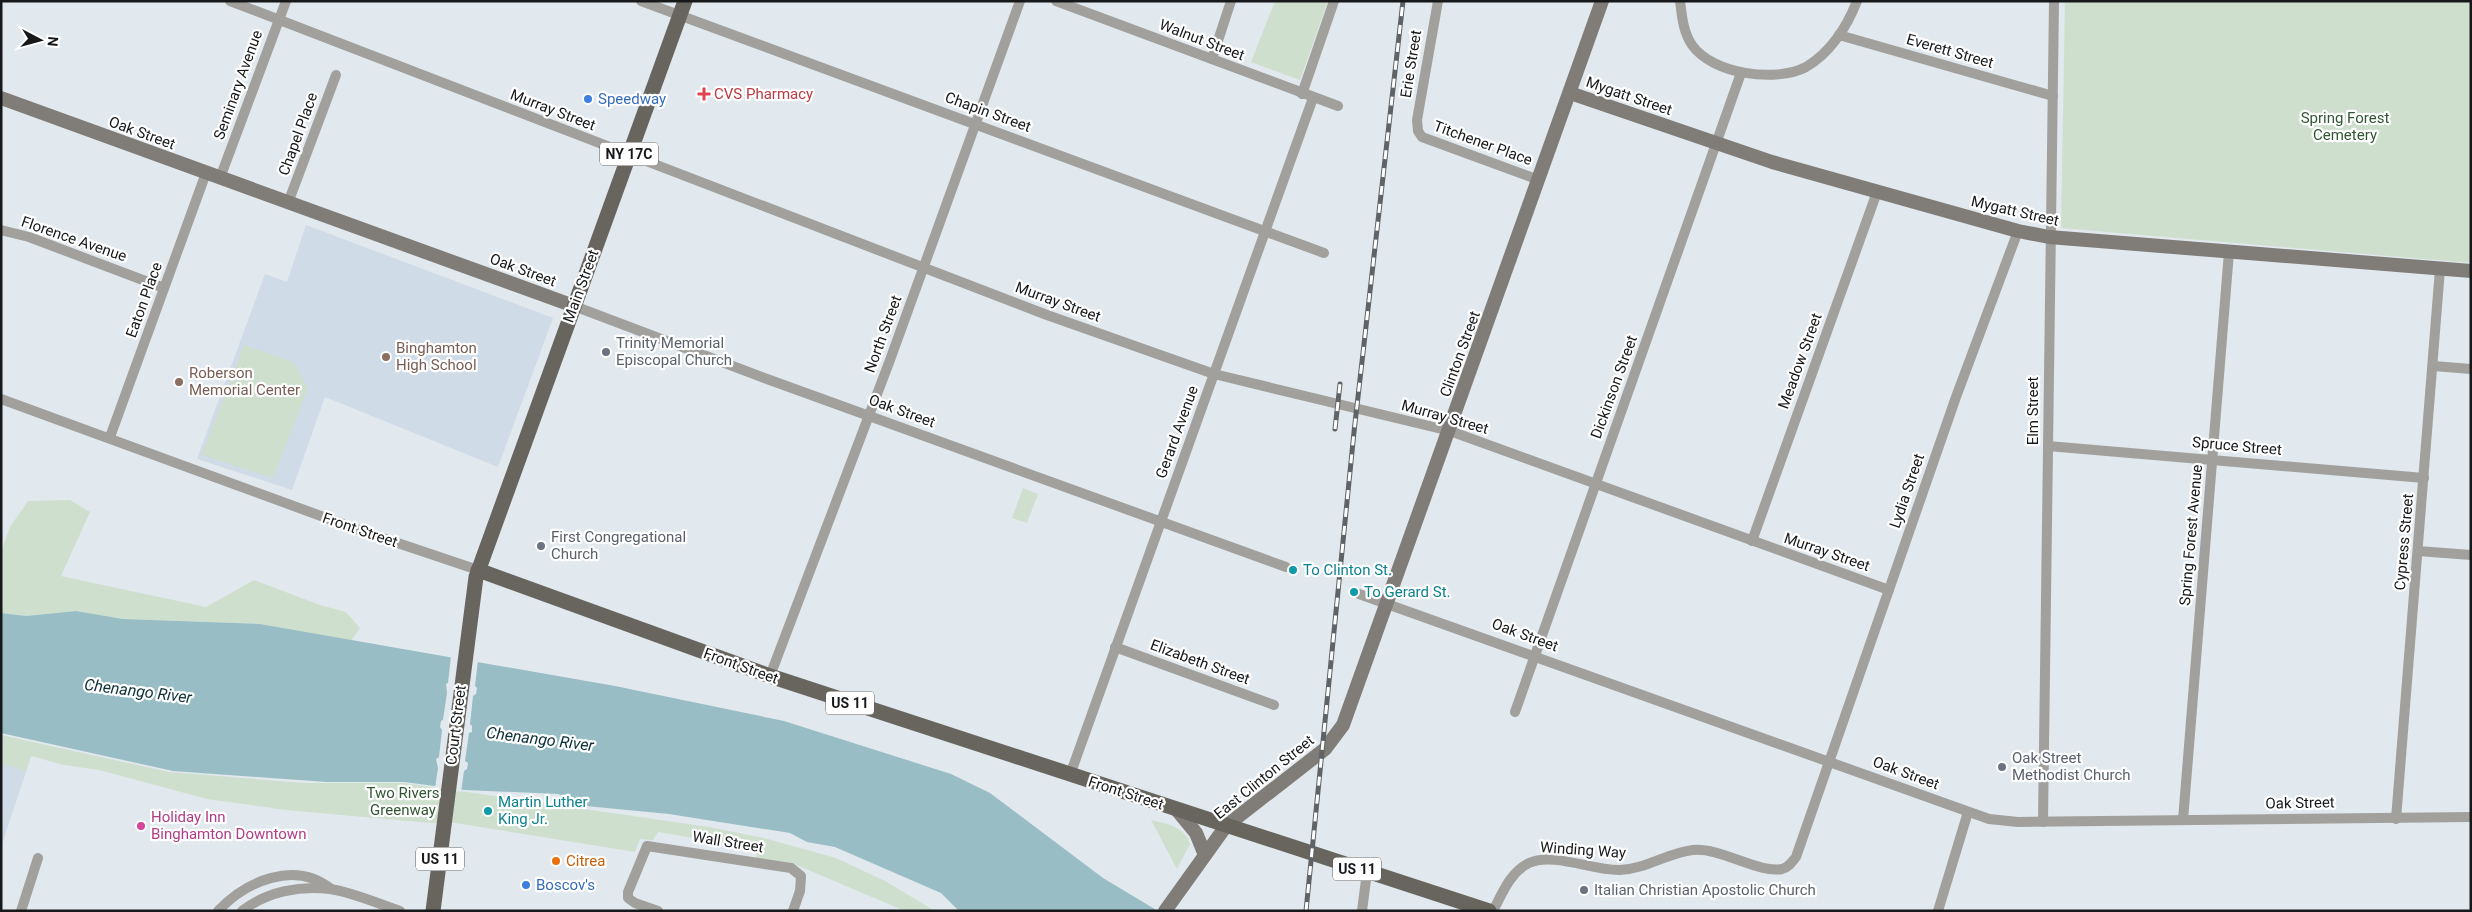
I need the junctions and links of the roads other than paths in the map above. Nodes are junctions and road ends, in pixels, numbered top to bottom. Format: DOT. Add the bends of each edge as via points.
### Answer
graph roads {
  1 [pos="230,1"];
  2 [pos="286,1"];
  3 [pos="640,1"];
  4 [pos="685,1"];
  5 [pos="1020,1"];
  6 [pos="1056,1"];
  7 [pos="1231,1"];
  8 [pos="1334,1"];
  9 [pos="1438,1"];
  10 [pos="1602,1"];
  11 [pos="1680,1"];
  12 [pos="1857,1"];
  13 [pos="2054,1"];
  14 [pos="680,16"];
  15 [pos="279,19"];
  16 [pos="1839,36"];
  17 [pos="1212,59"];
  18 [pos="1741,73"];
  19 [pos="336,74"];
  20 [pos="1570,93"];
  21 [pos="1302,94"];
  22 [pos="2053,96"];
  23 [pos="1,98"];
  24 [pos="1313,98"];
  25 [pos="1338,106"];
  26 [pos="975,123"];
  27 [pos="1418,131"];
  28 [pos="1716,144"];
  29 [pos="629,155"];
  30 [pos="206,173"];
  31 [pos="220,178"];
  32 [pos="1539,180"];
  33 [pos="1877,192"];
  34 [pos="288,203"];
  35 [pos="1,230"];
  36 [pos="1264,231"];
  37 [pos="2018,231"];
  38 [pos="2050,237"];
  39 [pos="2229,252"];
  40 [pos="1324,253"];
  41 [pos="922,267"];
  42 [pos="2440,269"];
  43 [pos="2471,271"];
  44 [pos="164,288"];
  45 [pos="574,306"];
  46 [pos="2432,366"];
  47 [pos="2471,369"];
  48 [pos="1214,374"];
  49 [pos="1,399"];
  50 [pos="868,416"];
  51 [pos="1450,430"];
  52 [pos="110,437"];
  53 [pos="2048,446"];
  54 [pos="2213,459"];
  55 [pos="2424,478"];
  56 [pos="1595,485"];
  57 [pos="1161,522"];
  58 [pos="1752,541"];
  59 [pos="2418,551"];
  60 [pos="2471,555"];
  61 [pos="1286,567"];
  62 [pos="478,570"];
  63 [pos="1888,590"];
  64 [pos="1359,594"];
  65 [pos="1387,603"];
  66 [pos="1115,647"];
  67 [pos="1535,656"];
  68 [pos="770,676"];
  69 [pos="1274,705"];
  70 [pos="1516,712"];
  71 [pos="1347,717"];
  72 [pos="1829,762"];
  73 [pos="1070,775"];
  74 [pos="1177,810"];
  75 [pos="1968,812"];
  76 [pos="2471,817"];
  77 [pos="2396,819"];
  78 [pos="2182,820"];
  79 [pos="2043,822"];
  80 [pos="1226,826"];
  81 [pos="1204,855"];
  82 [pos="38,858"];
  83 [pos="1368,872"];
  84 [pos="331,889"];
  85 [pos="21,911"];
  86 [pos="218,911"];
  87 [pos="242,911"];
  88 [pos="400,911"];
  89 [pos="433,911"];
  90 [pos="658,911"];
  91 [pos="793,911"];
  92 [pos="1165,911"];
  93 [pos="1362,911"];
  94 [pos="1491,911"];
  95 [pos="1938,911"];
  1 -- 15 [label="street, Murray Street"];
  2 -- 15 [label="street, Seminary Avenue"];
  3 -- 14 [label="street, Chapin Street"];
  4 -- 14 [label="main road, Main Street / NY 17C"];
  5 -- 26 [label="street, North Street"];
  6 -- 17 [label="street, Walnut Street"];
  7 -- 17 [label="street"];
  8 -- 21 [label="street"];
  9 -- 27 [label="street, Erie Street" via="1417,120"];
  10 -- 20 [label="street, Clinton Street"];
  11 -- 18 [label="street" via="1684,28 1691,45 1716,63"];
  12 -- 16 [label="street"];
  13 -- 22 [label="street, Elm Street"];
  14 -- 26 [label="street, Chapin Street"];
  14 -- 29 [label="main road, Main Street / NY 17C"];
  15 -- 29 [label="street, Murray Street"];
  15 -- 31 [label="street, Seminary Avenue"];
  16 -- 18 [label="street" via="1806,66 1792,72 1768,76"];
  16 -- 22 [label="street, Everett Street"];
  17 -- 21 [label="street, Walnut Street"];
  18 -- 28 [label="street, Dickinson Street"];
  19 -- 34 [label="street, Chapel Place"];
  20 -- 28 [label="street, Mygatt Street"];
  20 -- 32 [label="street, Clinton Street"];
  21 -- 24 [label="street, Walnut Street"];
  22 -- 38 [label="street, Elm Street"];
  23 -- 30 [label="street, Oak Street"];
  24 -- 25 [label="street, Walnut Street"];
  24 -- 36 [label="street, Gerard Avenue"];
  26 -- 36 [label="street, Chapin Street"];
  26 -- 41 [label="street, North Street"];
  27 -- 32 [label="street, Titchener Place" via="1422,137"];
  28 -- 33 [label="street, Mygatt Street"];
  28 -- 56 [label="street, Dickinson Street"];
  29 -- 41 [label="street, Murray Street"];
  29 -- 45 [label="main road, Main Street / NY 17C"];
  30 -- 31 [label="street, Oak Street"];
  30 -- 44 [label="street, Eaton Place"];
  31 -- 34 [label="street, Oak Street"];
  32 -- 51 [label="street, Clinton Street"];
  33 -- 37 [label="street, Mygatt Street"];
  33 -- 58 [label="street, Meadow Street"];
  34 -- 45 [label="street, Oak Street"];
  35 -- 44 [label="street, Florence Avenue"];
  36 -- 40 [label="street, Chapin Street"];
  36 -- 48 [label="street, Gerard Avenue"];
  37 -- 38 [label="street, Mygatt Street"];
  37 -- 63 [label="street, Lydia Street"];
  38 -- 39 [label="street, Mygatt Street"];
  38 -- 53 [label="street, Elm Street"];
  39 -- 42 [label="street, Mygatt Street"];
  39 -- 54 [label="street, Spring Forest Avenue"];
  41 -- 48 [label="street, Murray Street"];
  41 -- 50 [label="street, North Street"];
  42 -- 43 [label="street, Mygatt Street"];
  42 -- 46 [label="street, Cypress Street"];
  44 -- 52 [label="street, Eaton Place"];
  45 -- 50 [label="street, Oak Street"];
  45 -- 62 [label="main road, Main Street / NY 17C"];
  46 -- 47 [label="street"];
  46 -- 55 [label="street, Cypress Street"];
  48 -- 51 [label="street, Murray Street"];
  48 -- 57 [label="street, Gerard Avenue"];
  49 -- 52 [label="street, Front Street"];
  50 -- 57 [label="street, Oak Street"];
  50 -- 68 [label="street, North Street"];
  51 -- 56 [label="street, Murray Street"];
  51 -- 65 [label="street, Clinton Street"];
  52 -- 62 [label="street, Front Street" via="362,531"];
  53 -- 54 [label="street, Spruce Street"];
  53 -- 79 [label="street, Elm Street"];
  54 -- 55 [label="street, Spruce Street"];
  54 -- 78 [label="street, Spring Forest Avenue"];
  55 -- 59 [label="street, Cypress Street"];
  56 -- 58 [label="street, Murray Street"];
  56 -- 67 [label="street, Dickinson Street"];
  57 -- 61 [label="street, Oak Street"];
  57 -- 66 [label="street, Gerard Avenue"];
  58 -- 63 [label="street, Murray Street"];
  59 -- 60 [label="street"];
  59 -- 77 [label="street, Cypress Street"];
  62 -- 68 [label="main road, Front Street / US 11"];
  62 -- 89 [label="main road, Court Street / US 11"];
  63 -- 72 [label="street, Lydia Street"];
  64 -- 65 [label="street, Oak Street"];
  65 -- 67 [label="street, Oak Street"];
  65 -- 71 [label="street, Clinton Street"];
  66 -- 69 [label="street, Elizabeth Street"];
  66 -- 73 [label="street, Gerard Avenue"];
  67 -- 70 [label="street, Dickinson Street"];
  67 -- 72 [label="street, Oak Street"];
  68 -- 73 [label="main road, Front Street / US 11"];
  71 -- 80 [label="street, East Clinton Street" via="1335,739 1325,749"];
  72 -- 75 [label="street, Oak Street"];
  72 -- 94 [label="street, Winding Way" via="1796,857 1781,869 1695,850 1640,868 1618,870 1540,860 1519,869"];
  73 -- 74 [label="main road, Front Street / US 11"];
  74 -- 80 [label="main road, Front Street / US 11"];
  74 -- 81 [label="street" via="1196,833"];
  75 -- 79 [label="street, Oak Street" via="1989,819"];
  75 -- 95 [label="street"];
  76 -- 77 [label="street, Oak Street"];
  77 -- 78 [label="street, Oak Street"];
  78 -- 79 [label="street, Oak Street"];
  80 -- 81 [label="street, East Clinton Street"];
  80 -- 83 [label="main road, Front Street / US 11"];
  81 -- 92 [label="street, East Clinton Street"];
  82 -- 85 [label="street"];
  83 -- 93 [label="street"];
  83 -- 94 [label="main road, Front Street / US 11"];
  84 -- 86 [label="street" via="309,877 277,877 247,887"];
  84 -- 87 [label="street" via="281,892"];
  84 -- 88 [label="street"];
  90 -- 91 [label="street, Wall Street" via="629,900 628,892 647,846 793,869 801,876"];
}
